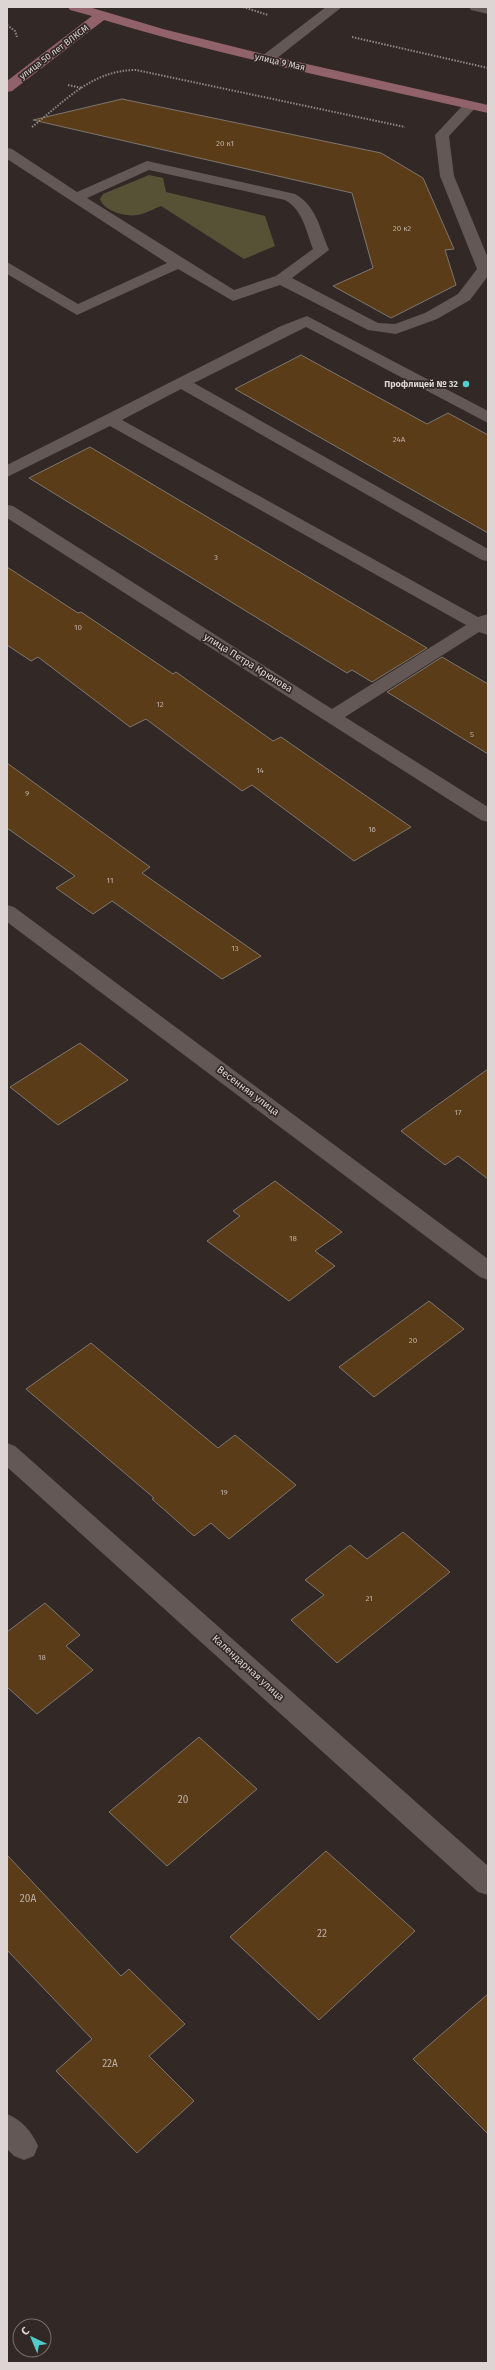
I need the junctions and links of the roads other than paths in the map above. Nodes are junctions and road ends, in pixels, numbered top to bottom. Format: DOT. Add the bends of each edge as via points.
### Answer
graph roads {
  1 [pos="75,7"];
  2 [pos="335,7"];
  3 [pos="476,7"];
  4 [pos="488,10"];
  5 [pos="101,16"];
  6 [pos="267,59"];
  7 [pos="7,88"];
  8 [pos="470,106"];
  9 [pos="488,109"];
  10 [pos="7,152"];
  11 [pos="75,198"];
  12 [pos="177,264"];
  13 [pos="7,267"];
  14 [pos="281,279"];
  15 [pos="182,383"];
  16 [pos="488,418"];
  17 [pos="111,420"];
  18 [pos="7,472"];
  19 [pos="7,510"];
  20 [pos="488,556"];
  21 [pos="485,625"];
  22 [pos="332,717"];
  23 [pos="488,816"];
  24 [pos="7,912"];
  25 [pos="488,1270"];
  26 [pos="7,1453"];
  27 [pos="488,1883"];
  1 -- 5 [label="main road, улица 9 Мая"];
  2 -- 6 [label="street"];
  3 -- 4 [label="street"];
  5 -- 6 [label="main road, улица 9 Мая"];
  5 -- 7 [label="main road, улица 50 лет ВЛКСМ"];
  6 -- 8 [label="main road, улица 9 Мая"];
  8 -- 9 [label="main road, улица 9 Мая"];
  8 -- 14 [label="street" via="442,135 447,176 485,269 464,297 431,316 396,329 374,327"];
  10 -- 11 [label="street"];
  11 -- 12 [label="street"];
  11 -- 14 [label="street" via="148,166 290,197 301,203 307,213 321,250"];
  12 -- 13 [label="street" via="77,310"];
  12 -- 14 [label="street" via="233,296"];
  15 -- 16 [label="street" via="307,321"];
  15 -- 17 [label="street"];
  15 -- 20 [label="street"];
  17 -- 18 [label="street"];
  17 -- 21 [label="street"];
  19 -- 22 [label="street, улица Петра Крюкова"];
  21 -- 22 [label="street"];
  22 -- 23 [label="street, улица Петра Крюкова"];
  24 -- 25 [label="street, Весенняя улица"];
  26 -- 27 [label="street, Календарная улица"];
}
